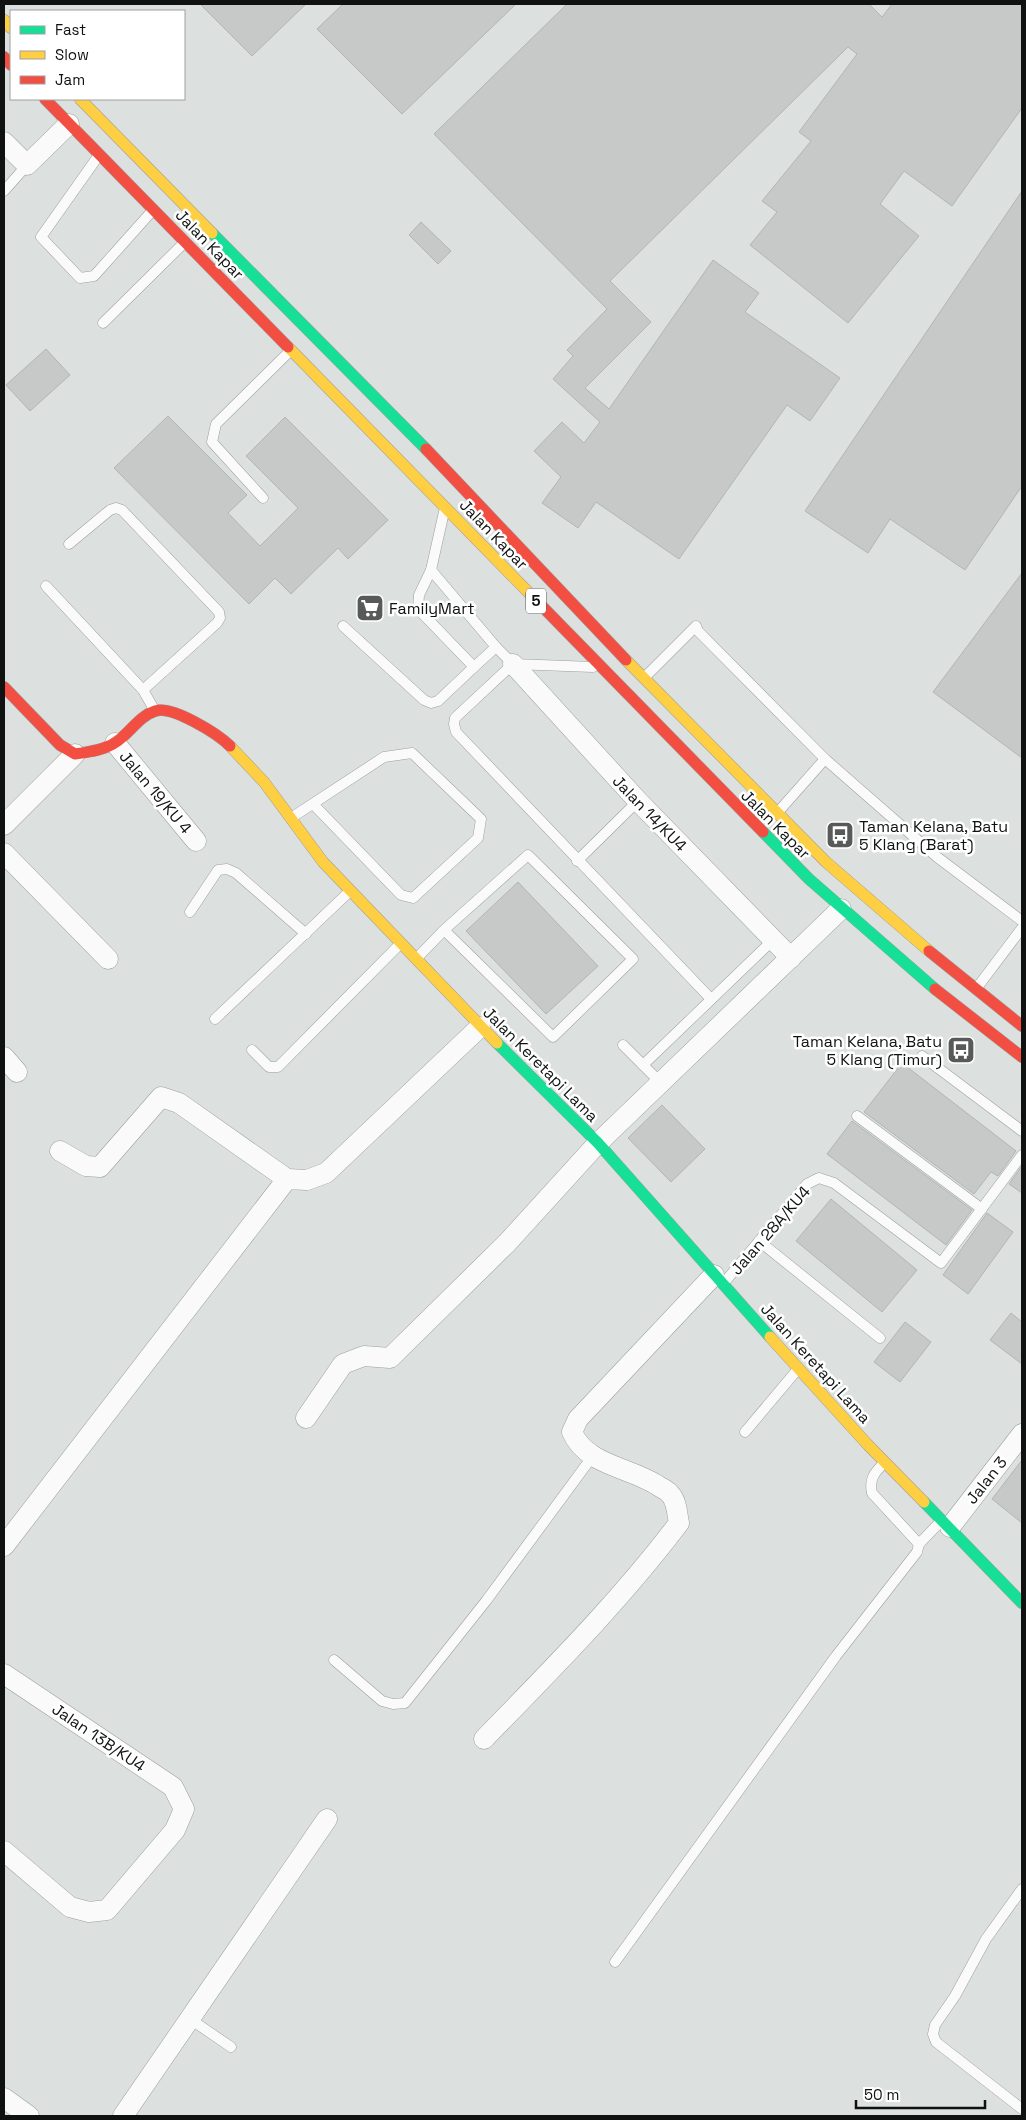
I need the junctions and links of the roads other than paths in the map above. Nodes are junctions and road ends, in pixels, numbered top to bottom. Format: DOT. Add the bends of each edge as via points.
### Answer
graph roads {
  1 [pos="45,100"];
  2 [pos="81,100"];
  3 [pos="69,124"];
  4 [pos="4,142"];
  5 [pos="99,154"];
  6 [pos="27,165"];
  7 [pos="4,192"];
  8 [pos="154,209"];
  9 [pos="185,242"];
  10 [pos="103,323"];
  11 [pos="291,350"];
  12 [pos="263,498"];
  13 [pos="445,507"];
  14 [pos="69,544"];
  15 [pos="431,570"];
  16 [pos="46,586"];
  17 [pos="343,626"];
  18 [pos="496,647"];
  19 [pos="513,664"];
  20 [pos="474,667"];
  21 [pos="600,667"];
  22 [pos="644,678"];
  23 [pos="4,687"];
  24 [pos="143,690"];
  25 [pos="155,711"];
  26 [pos="115,742"];
  27 [pos="75,754"];
  28 [pos="825,759"];
  29 [pos="638,802"];
  30 [pos="313,804"];
  31 [pos="778,813"];
  32 [pos="291,818"];
  33 [pos="4,825"];
  34 [pos="196,841"];
  35 [pos="4,853"];
  36 [pos="577,861"];
  37 [pos="350,891"];
  38 [pos="841,909"];
  39 [pos="190,912"];
  40 [pos="1022,921"];
  41 [pos="1022,928"];
  42 [pos="444,930"];
  43 [pos="306,934"];
  44 [pos="773,940"];
  45 [pos="400,944"];
  46 [pos="791,958"];
  47 [pos="108,959"];
  48 [pos="415,960"];
  49 [pos="975,990"];
  50 [pos="711,999"];
  51 [pos="216,1019"];
  52 [pos="1022,1026"];
  53 [pos="480,1027"];
  54 [pos="623,1045"];
  55 [pos="252,1050"];
  56 [pos="922,1056"];
  57 [pos="1022,1056"];
  58 [pos="4,1057"];
  59 [pos="643,1065"];
  60 [pos="18,1072"];
  61 [pos="660,1084"];
  62 [pos="857,1116"];
  63 [pos="1022,1131"];
  64 [pos="598,1143"];
  65 [pos="60,1151"];
  66 [pos="1022,1155"];
  67 [pos="288,1180"];
  68 [pos="982,1209"];
  69 [pos="759,1241"];
  70 [pos="718,1280"];
  71 [pos="880,1338"];
  72 [pos="798,1368"];
  73 [pos="306,1418"];
  74 [pos="746,1432"];
  75 [pos="1022,1434"];
  76 [pos="592,1456"];
  77 [pos="884,1462"];
  78 [pos="946,1523"];
  79 [pos="919,1544"];
  80 [pos="4,1546"];
  81 [pos="1022,1603"];
  82 [pos="334,1660"];
  83 [pos="4,1674"];
  84 [pos="484,1739"];
  85 [pos="327,1819"];
  86 [pos="4,1851"];
  87 [pos="1022,1889"];
  88 [pos="615,1962"];
  89 [pos="190,2019"];
  90 [pos="231,2047"];
  91 [pos="4,2098"];
  92 [pos="1022,2109"];
  93 [pos="29,2116"];
  94 [pos="123,2116"];
  1 -- 3 [label="main road, Jalan Kapar / 5"];
  2 -- 22 [label="main road, Jalan Kapar / 5" via="445,469"];
  3 -- 5 [label="main road, Jalan Kapar / 5"];
  3 -- 6 [label="street"];
  4 -- 6 [label="street"];
  5 -- 8 [label="main road, Jalan Kapar / 5"];
  5 -- 8 [label="lane" via="41,237 80,278 94,276"];
  6 -- 7 [label="lane"];
  8 -- 9 [label="main road, Jalan Kapar / 5"];
  9 -- 10 [label="lane"];
  9 -- 11 [label="main road, Jalan Kapar / 5"];
  11 -- 12 [label="lane" via="216,424 212,442"];
  11 -- 13 [label="main road, Jalan Kapar / 5"];
  13 -- 15 [label="lane"];
  13 -- 21 [label="main road, Jalan Kapar / 5"];
  14 -- 24 [label="lane" via="110,510 122,510 219,612 217,623"];
  15 -- 18 [label="lane"];
  15 -- 20 [label="lane" via="419,595 418,609"];
  16 -- 24 [label="lane"];
  17 -- 20 [label="lane" via="431,703 438,701"];
  18 -- 19 [label="lane"];
  18 -- 20 [label="lane"];
  19 -- 21 [label="lane"];
  19 -- 29 [label="street, Jalan 14/KU4"];
  19 -- 36 [label="lane" via="455,718 456,732"];
  21 -- 38 [label="main road, Jalan Kapar / 5"];
  22 -- 28 [label="lane" via="696,626"];
  22 -- 31 [label="main road, Jalan Kapar / 5"];
  23 -- 27 [label="main road" via="60,744"];
  24 -- 25 [label="lane"];
  25 -- 26 [label="main road"];
  25 -- 32 [label="main road, Jalan Keretapi Lama" via="183,717 228,744 264,782"];
  26 -- 27 [label="main road"];
  26 -- 34 [label="street, Jalan 19/KU 4"];
  27 -- 33 [label="street"];
  28 -- 31 [label="lane"];
  28 -- 40 [label="lane" via="937,857"];
  29 -- 36 [label="lane"];
  29 -- 44 [label="street, Jalan 14/KU4"];
  30 -- 30 [label="lane" via="384,757 412,753 481,819 478,838 413,898 401,896"];
  30 -- 32 [label="lane"];
  31 -- 49 [label="main road, Jalan Kapar / 5" via="826,862"];
  32 -- 37 [label="main road, Jalan Keretapi Lama" via="323,862"];
  35 -- 47 [label="street"];
  36 -- 50 [label="lane"];
  37 -- 43 [label="lane"];
  37 -- 45 [label="main road, Jalan Keretapi Lama"];
  38 -- 46 [label="street"];
  38 -- 57 [label="main road, Jalan Kapar / 5" via="951,1003"];
  39 -- 43 [label="lane" via="218,870 227,869 236,873"];
  41 -- 49 [label="lane"];
  42 -- 42 [label="lane" via="528,855 633,959 553,1037"];
  42 -- 48 [label="lane"];
  43 -- 51 [label="lane"];
  44 -- 46 [label="street, Jalan 14/KU4"];
  44 -- 50 [label="lane"];
  45 -- 48 [label="main road, Jalan Keretapi Lama"];
  45 -- 55 [label="lane" via="278,1067 269,1067"];
  46 -- 61 [label="street"];
  48 -- 53 [label="main road, Jalan Keretapi Lama"];
  49 -- 52 [label="main road, Jalan Kapar / 5"];
  50 -- 59 [label="lane"];
  53 -- 64 [label="main road, Jalan Keretapi Lama"];
  53 -- 67 [label="street" via="326,1173 307,1180"];
  54 -- 59 [label="lane"];
  56 -- 63 [label="lane"];
  58 -- 60 [label="street"];
  59 -- 61 [label="lane"];
  61 -- 64 [label="street"];
  62 -- 68 [label="lane"];
  64 -- 70 [label="main road, Jalan Keretapi Lama"];
  64 -- 73 [label="street" via="507,1243 390,1358 364,1356 342,1364"];
  65 -- 67 [label="street" via="86,1166 100,1167 161,1097 179,1103"];
  66 -- 68 [label="lane"];
  67 -- 80 [label="street"];
  68 -- 69 [label="lane, Jalan 28A/KU4" via="941,1263 834,1183 819,1178 807,1184"];
  69 -- 70 [label="lane, Jalan 28A/KU4"];
  69 -- 71 [label="lane"];
  70 -- 72 [label="main road, Jalan Keretapi Lama"];
  70 -- 76 [label="street" via="578,1419 572,1432 576,1443"];
  72 -- 74 [label="lane"];
  72 -- 77 [label="main road, Jalan Keretapi Lama"];
  75 -- 78 [label="street, Jalan 3"];
  76 -- 82 [label="lane" via="486,1601 405,1703 382,1701"];
  76 -- 84 [label="street" via="643,1476 670,1494 679,1523 640,1575 586,1635"];
  77 -- 78 [label="main road, Jalan Keretapi Lama"];
  77 -- 79 [label="lane" via="873,1474 872,1493"];
  78 -- 79 [label="lane"];
  78 -- 81 [label="main road, Jalan Keretapi Lama"];
  79 -- 88 [label="lane" via="917,1552 836,1656"];
  83 -- 86 [label="street, Jalan 13B/KU4" via="173,1787 184,1809 175,1830 107,1910 89,1912 70,1907"];
  85 -- 89 [label="street"];
  87 -- 92 [label="lane" via="986,1939 935,2025 933,2034 936,2042"];
  89 -- 90 [label="lane"];
  89 -- 94 [label="street"];
  91 -- 93 [label="street"];
}
